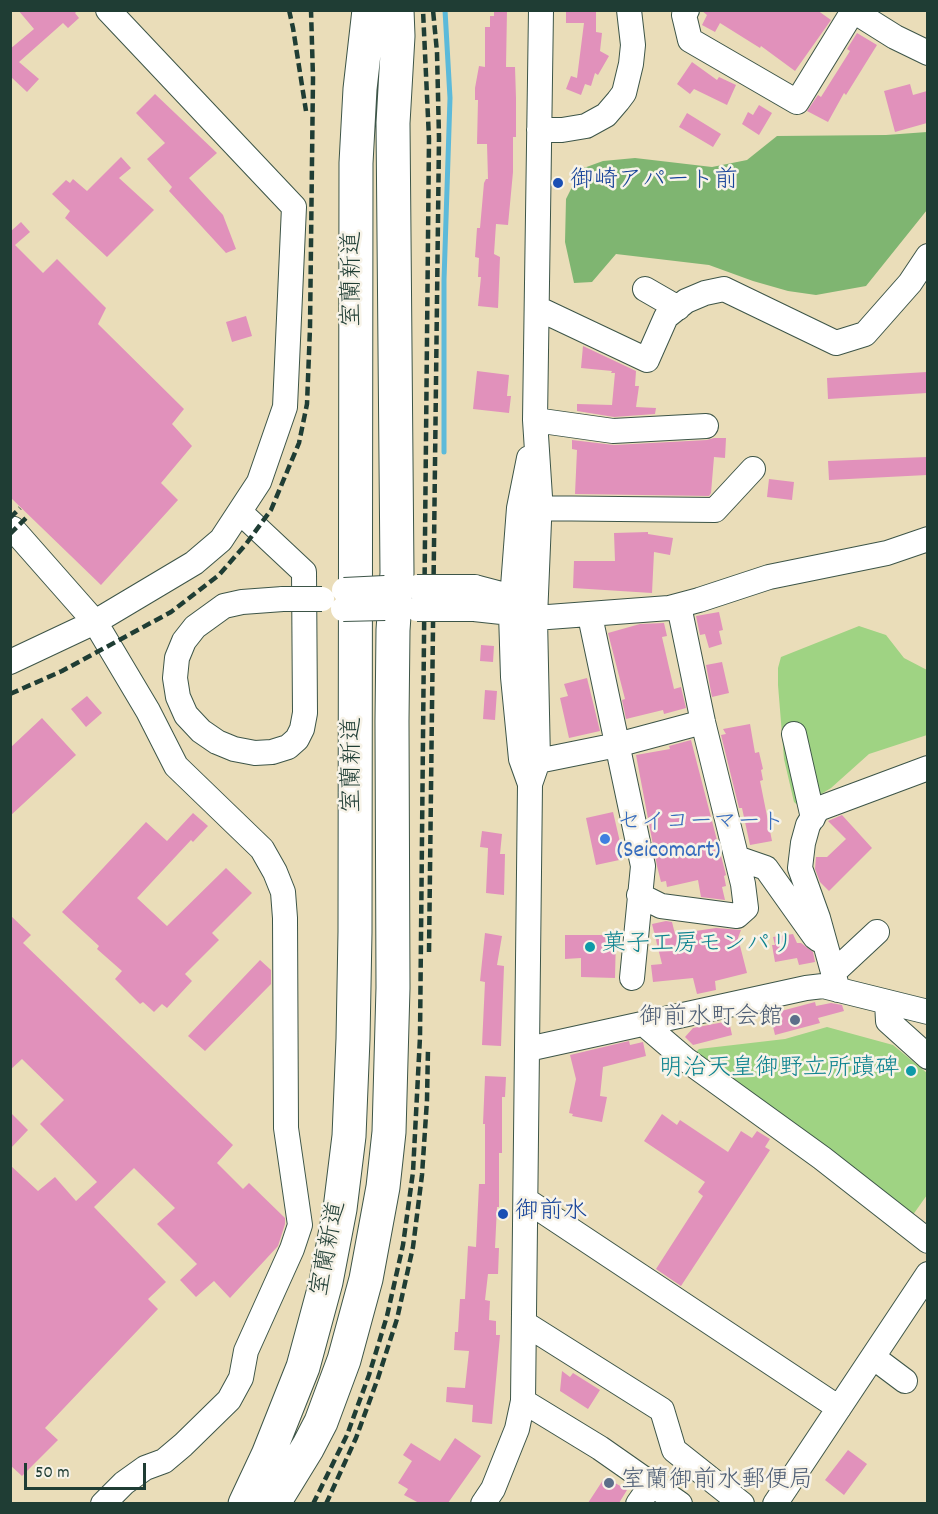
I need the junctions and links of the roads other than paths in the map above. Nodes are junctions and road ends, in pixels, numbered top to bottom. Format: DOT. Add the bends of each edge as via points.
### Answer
graph roads {
  1 [pos="108,10"];
  2 [pos="352,10"];
  3 [pos="369,10"];
  4 [pos="390,10"];
  5 [pos="397,10"];
  6 [pos="541,10"];
  7 [pos="629,10"];
  8 [pos="687,10"];
  9 [pos="852,11"];
  10 [pos="927,53"];
  11 [pos="539,130"];
  12 [pos="356,163"];
  13 [pos="927,256"];
  14 [pos="645,289"];
  15 [pos="537,308"];
  16 [pos="678,308"];
  17 [pos="535,420"];
  18 [pos="706,426"];
  19 [pos="753,469"];
  20 [pos="529,508"];
  21 [pos="240,512"];
  22 [pos="10,530"];
  23 [pos="927,539"];
  24 [pos="399,598"];
  25 [pos="335,599"];
  26 [pos="512,605"];
  27 [pos="680,606"];
  28 [pos="590,616"];
  29 [pos="535,618"];
  30 [pos="95,622"];
  31 [pos="10,662"];
  32 [pos="703,722"];
  33 [pos="794,734"];
  34 [pos="617,745"];
  35 [pos="538,761"];
  36 [pos="927,768"];
  37 [pos="530,784"];
  38 [pos="813,818"];
  39 [pos="737,858"];
  40 [pos="639,896"];
  41 [pos="877,932"];
  42 [pos="824,943"];
  43 [pos="632,978"];
  44 [pos="835,981"];
  45 [pos="887,1002"];
  46 [pos="927,1012"];
  47 [pos="644,1024"];
  48 [pos="528,1050"];
  49 [pos="927,1057"];
  50 [pos="526,1200"];
  51 [pos="927,1241"];
  52 [pos="927,1274"];
  53 [pos="524,1323"];
  54 [pos="873,1357"];
  55 [pos="905,1382"];
  56 [pos="523,1401"];
  57 [pos="839,1408"];
  58 [pos="268,1455"];
  59 [pos="652,1484"];
  60 [pos="103,1503"];
  61 [pos="245,1503"];
  62 [pos="267,1503"];
  63 [pos="273,1503"];
  64 [pos="483,1503"];
  65 [pos="638,1503"];
  66 [pos="680,1503"];
  67 [pos="742,1503"];
  68 [pos="775,1503"];
  1 -- 21 [label="street" via="294,207 285,407 259,482"];
  2 -- 12 [label="highway" via="347,37"];
  3 -- 12 [label="highway, 室蘭新道"];
  4 -- 12 [label="highway, 室蘭新道" via="382,72"];
  5 -- 24 [label="highway" via="393,123"];
  6 -- 11 [label="street"];
  7 -- 11 [label="street" via="633,45 624,93 606,115 586,126"];
  8 -- 9 [label="street" via="684,15 690,40 797,102"];
  9 -- 10 [label="street"];
  11 -- 15 [label="street"];
  12 -- 25 [label="highway"];
  12 -- 58 [label="highway, 室蘭新道" via="355,932 349,1136 322,1300 303,1367"];
  12 -- 62 [label="highway, 室蘭新道" via="373,572 373,1083 365,1194 333,1340 303,1427"];
  13 -- 16 [label="street" via="910,283 865,334 836,343 724,289 705,293"];
  14 -- 16 [label="street"];
  15 -- 16 [label="street" via="644,367 666,317"];
  15 -- 17 [label="street"];
  17 -- 18 [label="street" via="613,431"];
  17 -- 20 [label="street"];
  19 -- 20 [label="street" via="716,510"];
  20 -- 26 [label="street"];
  20 -- 29 [label="street"];
  21 -- 25 [label="street, bridge" via="304,572 304,713 302,729 288,747 255,753 234,749 201,731 186,715 175,678 177,658 195,627 224,606 242,602 283,599"];
  21 -- 30 [label="street" via="221,540 194,563"];
  22 -- 30 [label="street"];
  23 -- 27 [label="street" via="887,553 769,577"];
  24 -- 25 [label="street, bridge"];
  24 -- 26 [label="street, bridge" via="475,598"];
  24 -- 63 [label="highway" via="392,721 393,988 389,1132 383,1187 366,1279 332,1395 308,1447"];
  25 -- 58 [label="highway" via="335,1017 331,1110 325,1181 309,1283"];
  26 -- 29 [label="street"];
  26 -- 37 [label="street" via="513,677 521,759"];
  27 -- 28 [label="street"];
  27 -- 32 [label="street"];
  28 -- 29 [label="street"];
  28 -- 34 [label="street"];
  29 -- 35 [label="street"];
  30 -- 31 [label="street"];
  30 -- 60 [label="street" via="176,766 262,849 283,892 286,1128 300,1225 229,1400 164,1461 145,1468"];
  32 -- 34 [label="street"];
  32 -- 39 [label="street"];
  33 -- 38 [label="street"];
  34 -- 35 [label="street"];
  34 -- 40 [label="street" via="643,866"];
  35 -- 37 [label="street"];
  36 -- 38 [label="street" via="818,809"];
  37 -- 48 [label="street"];
  38 -- 42 [label="street" via="803,843 800,868"];
  39 -- 40 [label="street" via="746,908 737,916 661,906"];
  39 -- 42 [label="street" via="766,868 815,937"];
  40 -- 43 [label="street"];
  41 -- 44 [label="street"];
  42 -- 44 [label="street"];
  44 -- 45 [label="street"];
  44 -- 47 [label="street"];
  45 -- 46 [label="street"];
  45 -- 49 [label="street" via="888,1021"];
  47 -- 48 [label="street"];
  47 -- 51 [label="street"];
  48 -- 50 [label="street"];
  50 -- 53 [label="street"];
  50 -- 57 [label="street"];
  52 -- 54 [label="street"];
  53 -- 56 [label="street"];
  53 -- 67 [label="street" via="662,1410 674,1450"];
  54 -- 55 [label="street"];
  54 -- 57 [label="street"];
  56 -- 59 [label="street"];
  56 -- 64 [label="street" via="517,1429 493,1489"];
  57 -- 68 [label="street"];
  58 -- 61 [label="highway, 室蘭新道"];
  59 -- 65 [label="street"];
  59 -- 66 [label="street"];
}
